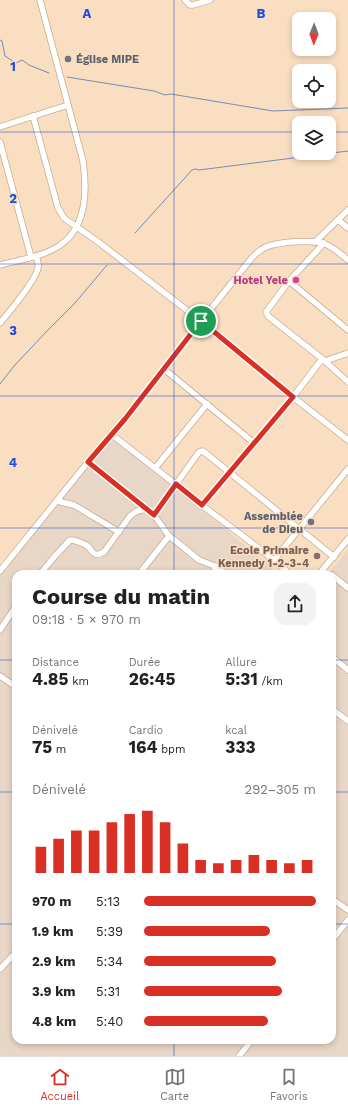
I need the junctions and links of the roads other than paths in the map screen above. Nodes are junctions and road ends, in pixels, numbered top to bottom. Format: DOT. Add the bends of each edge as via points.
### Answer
graph roads {
  1 [pos="40,0"];
  2 [pos="185,0"];
  3 [pos="210,0"];
  4 [pos="68,105"];
  5 [pos="33,116"];
  6 [pos="0,127"];
  7 [pos="0,142"];
  8 [pos="348,210"];
  9 [pos="338,220"];
  10 [pos="76,227"];
  11 [pos="348,228"];
  12 [pos="315,242"];
  13 [pos="324,243"];
  14 [pos="33,256"];
  15 [pos="348,260"];
  16 [pos="0,265"];
  17 [pos="289,282"];
  18 [pos="201,321"];
  19 [pos="0,323"];
  20 [pos="348,330"];
  21 [pos="348,353"];
  22 [pos="324,360"];
  23 [pos="164,369"];
  24 [pos="348,382"];
  25 [pos="293,397"];
  26 [pos="207,404"];
  27 [pos="111,434"];
  28 [pos="348,440"];
  29 [pos="254,443"];
  30 [pos="88,462"];
  31 [pos="156,467"];
  32 [pos="348,469"];
  33 [pos="229,473"];
  34 [pos="176,484"];
  35 [pos="57,501"];
  36 [pos="202,505"];
  37 [pos="146,509"];
  38 [pos="154,515"];
  39 [pos="300,529"];
  40 [pos="119,532"];
  41 [pos="169,536"];
  42 [pos="348,539"];
  43 [pos="334,557"];
  44 [pos="274,560"];
  45 [pos="215,566"];
  46 [pos="324,569"];
  47 [pos="0,570"];
  48 [pos="43,570"];
  49 [pos="142,570"];
  50 [pos="214,570"];
  51 [pos="220,570"];
  52 [pos="285,570"];
  53 [pos="336,579"];
  54 [pos="348,588"];
  55 [pos="12,612"];
  56 [pos="0,630"];
  57 [pos="336,660"];
  58 [pos="348,670"];
  59 [pos="0,676"];
  60 [pos="12,684"];
  61 [pos="336,712"];
  62 [pos="348,721"];
  63 [pos="336,901"];
  64 [pos="348,910"];
  65 [pos="348,920"];
  66 [pos="336,935"];
  67 [pos="12,956"];
  68 [pos="0,969"];
  69 [pos="249,1044"];
  70 [pos="239,1056"];
  1 -- 4 [label="street"];
  2 -- 3 [label="street" via="193,5"];
  4 -- 5 [label="street"];
  4 -- 10 [label="street" via="86,179 82,211"];
  5 -- 6 [label="street"];
  5 -- 10 [label="street" via="58,208 64,218"];
  7 -- 14 [label="street"];
  8 -- 9 [label="street"];
  9 -- 11 [label="street"];
  9 -- 12 [label="street"];
  10 -- 14 [label="street" via="60,245"];
  10 -- 18 [label="street" via="98,240"];
  12 -- 13 [label="street"];
  12 -- 18 [label="street" via="280,243 258,252"];
  13 -- 15 [label="street"];
  13 -- 17 [label="street"];
  14 -- 16 [label="street"];
  14 -- 19 [label="street" via="38,262 36,274"];
  17 -- 20 [label="street"];
  17 -- 22 [label="street" via="266,312"];
  18 -- 23 [label="street"];
  18 -- 25 [label="street"];
  21 -- 22 [label="street"];
  22 -- 24 [label="street"];
  22 -- 25 [label="street"];
  23 -- 26 [label="street"];
  23 -- 27 [label="street"];
  25 -- 28 [label="street"];
  25 -- 29 [label="street"];
  26 -- 29 [label="street"];
  26 -- 31 [label="street"];
  27 -- 30 [label="street"];
  27 -- 31 [label="street"];
  29 -- 33 [label="street"];
  30 -- 35 [label="street"];
  30 -- 37 [label="street"];
  31 -- 34 [label="street"];
  32 -- 39 [label="street"];
  33 -- 34 [label="street" via="201,451"];
  33 -- 36 [label="street"];
  33 -- 39 [label="street"];
  34 -- 36 [label="street"];
  34 -- 38 [label="street"];
  35 -- 40 [label="street" via="74,505"];
  35 -- 47 [label="street"];
  36 -- 44 [label="street"];
  37 -- 38 [label="street"];
  37 -- 40 [label="street" via="133,513"];
  38 -- 41 [label="street"];
  39 -- 43 [label="street"];
  39 -- 44 [label="street"];
  40 -- 48 [label="street" via="104,552 98,554 92,553 85,544 68,541"];
  41 -- 45 [label="street" via="199,560"];
  41 -- 49 [label="street"];
  42 -- 43 [label="street"];
  43 -- 46 [label="street"];
  44 -- 52 [label="street"];
  45 -- 50 [label="street"];
  45 -- 51 [label="street"];
  53 -- 54 [label="street"];
  55 -- 56 [label="street"];
  57 -- 58 [label="street"];
  59 -- 60 [label="street"];
  61 -- 62 [label="street"];
  63 -- 64 [label="street"];
  65 -- 66 [label="street"];
  67 -- 68 [label="street"];
  69 -- 70 [label="street"];
}
